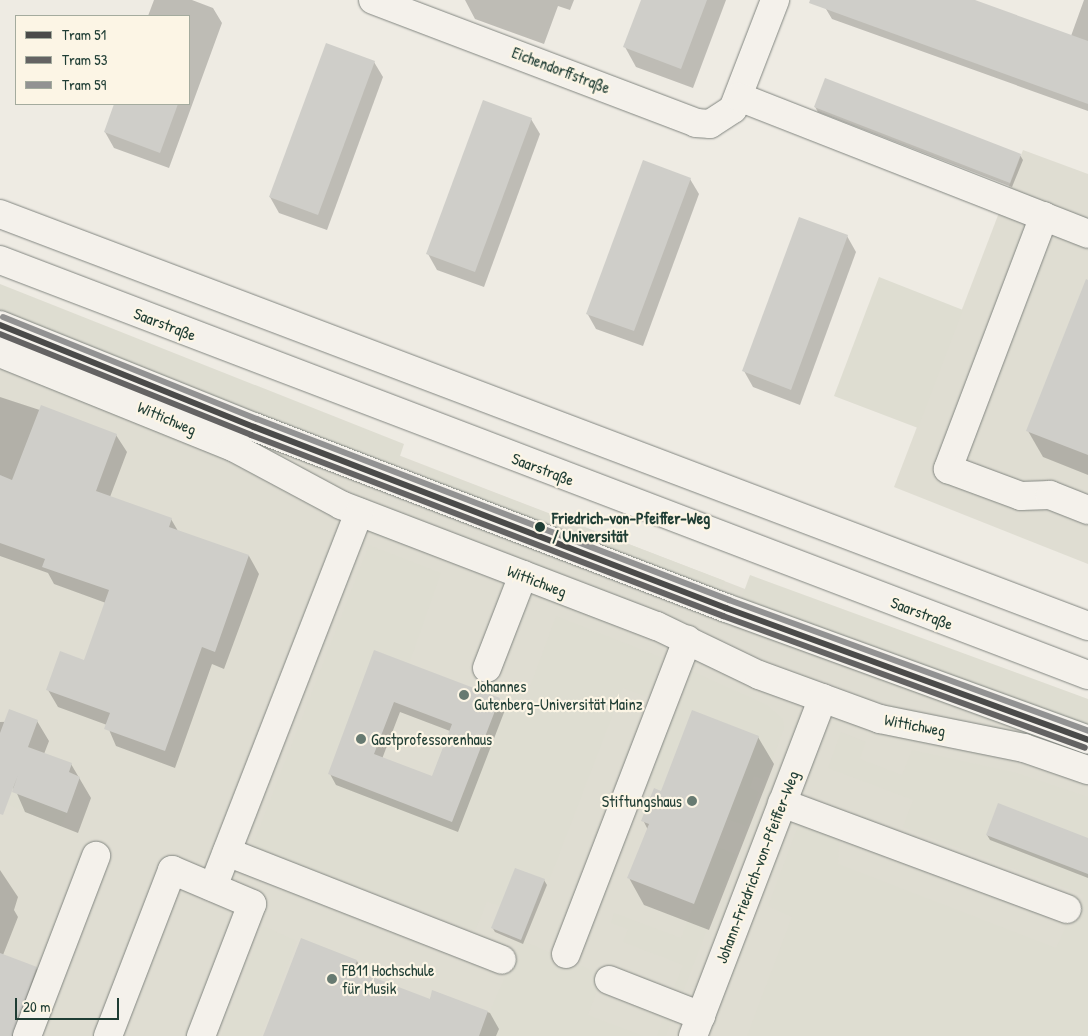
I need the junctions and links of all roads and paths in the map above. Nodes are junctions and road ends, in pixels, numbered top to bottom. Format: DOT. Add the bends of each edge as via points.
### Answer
graph roads {
  1 [pos="373,0"];
  2 [pos="775,0"];
  3 [pos="739,97"];
  4 [pos="0,214"];
  5 [pos="1044,216"];
  6 [pos="1088,234"];
  7 [pos="0,260"];
  8 [pos="0,325"];
  9 [pos="0,353"];
  10 [pos="1088,510"];
  11 [pos="358,512"];
  12 [pos="523,575"];
  13 [pos="1088,626"];
  14 [pos="687,640"];
  15 [pos="487,668"];
  16 [pos="1088,675"];
  17 [pos="822,698"];
  18 [pos="1088,740"];
  19 [pos="1088,770"];
  20 [pos="782,803"];
  21 [pos="227,852"];
  22 [pos="96,856"];
  23 [pos="213,887"];
  24 [pos="1067,909"];
  25 [pos="566,954"];
  26 [pos="502,960"];
  27 [pos="609,980"];
  28 [pos="697,1026"];
  29 [pos="27,1036"];
  30 [pos="108,1036"];
  31 [pos="201,1036"];
  1 -- 3 [label="main road, Eichendorffstraße" via="696,123 710,124 721,119 733,110"];
  2 -- 3 [label="main road, Eichendorffstraße"];
  3 -- 5 [label="main road"];
  4 -- 13 [label="main road"];
  5 -- 6 [label="main road"];
  5 -- 10 [label="main road" via="948,469 1021,496 1050,495"];
  7 -- 16 [label="main road, Saarstraße"];
  8 -- 18 [label="main road" via="594,558"];
  9 -- 11 [label="main road, Wittichweg" via="233,447 302,486"];
  11 -- 12 [label="main road, Wittichweg"];
  11 -- 21 [label="main road"];
  12 -- 14 [label="main road, Wittichweg"];
  12 -- 15 [label="main road"];
  14 -- 17 [label="main road, Wittichweg" via="759,675"];
  14 -- 25 [label="main road"];
  17 -- 19 [label="main road, Wittichweg" via="880,719 1016,746"];
  17 -- 20 [label="main road, Johann-Friedrich-von-Pfeiffer-Weg"];
  20 -- 24 [label="main road"];
  20 -- 28 [label="main road, Johann-Friedrich-von-Pfeiffer-Weg"];
  21 -- 23 [label="main road"];
  21 -- 26 [label="main road"];
  22 -- 29 [label="main road"];
  23 -- 30 [label="main road" via="172,870"];
  23 -- 31 [label="main road" via="252,904"];
  27 -- 28 [label="main road"];
}
